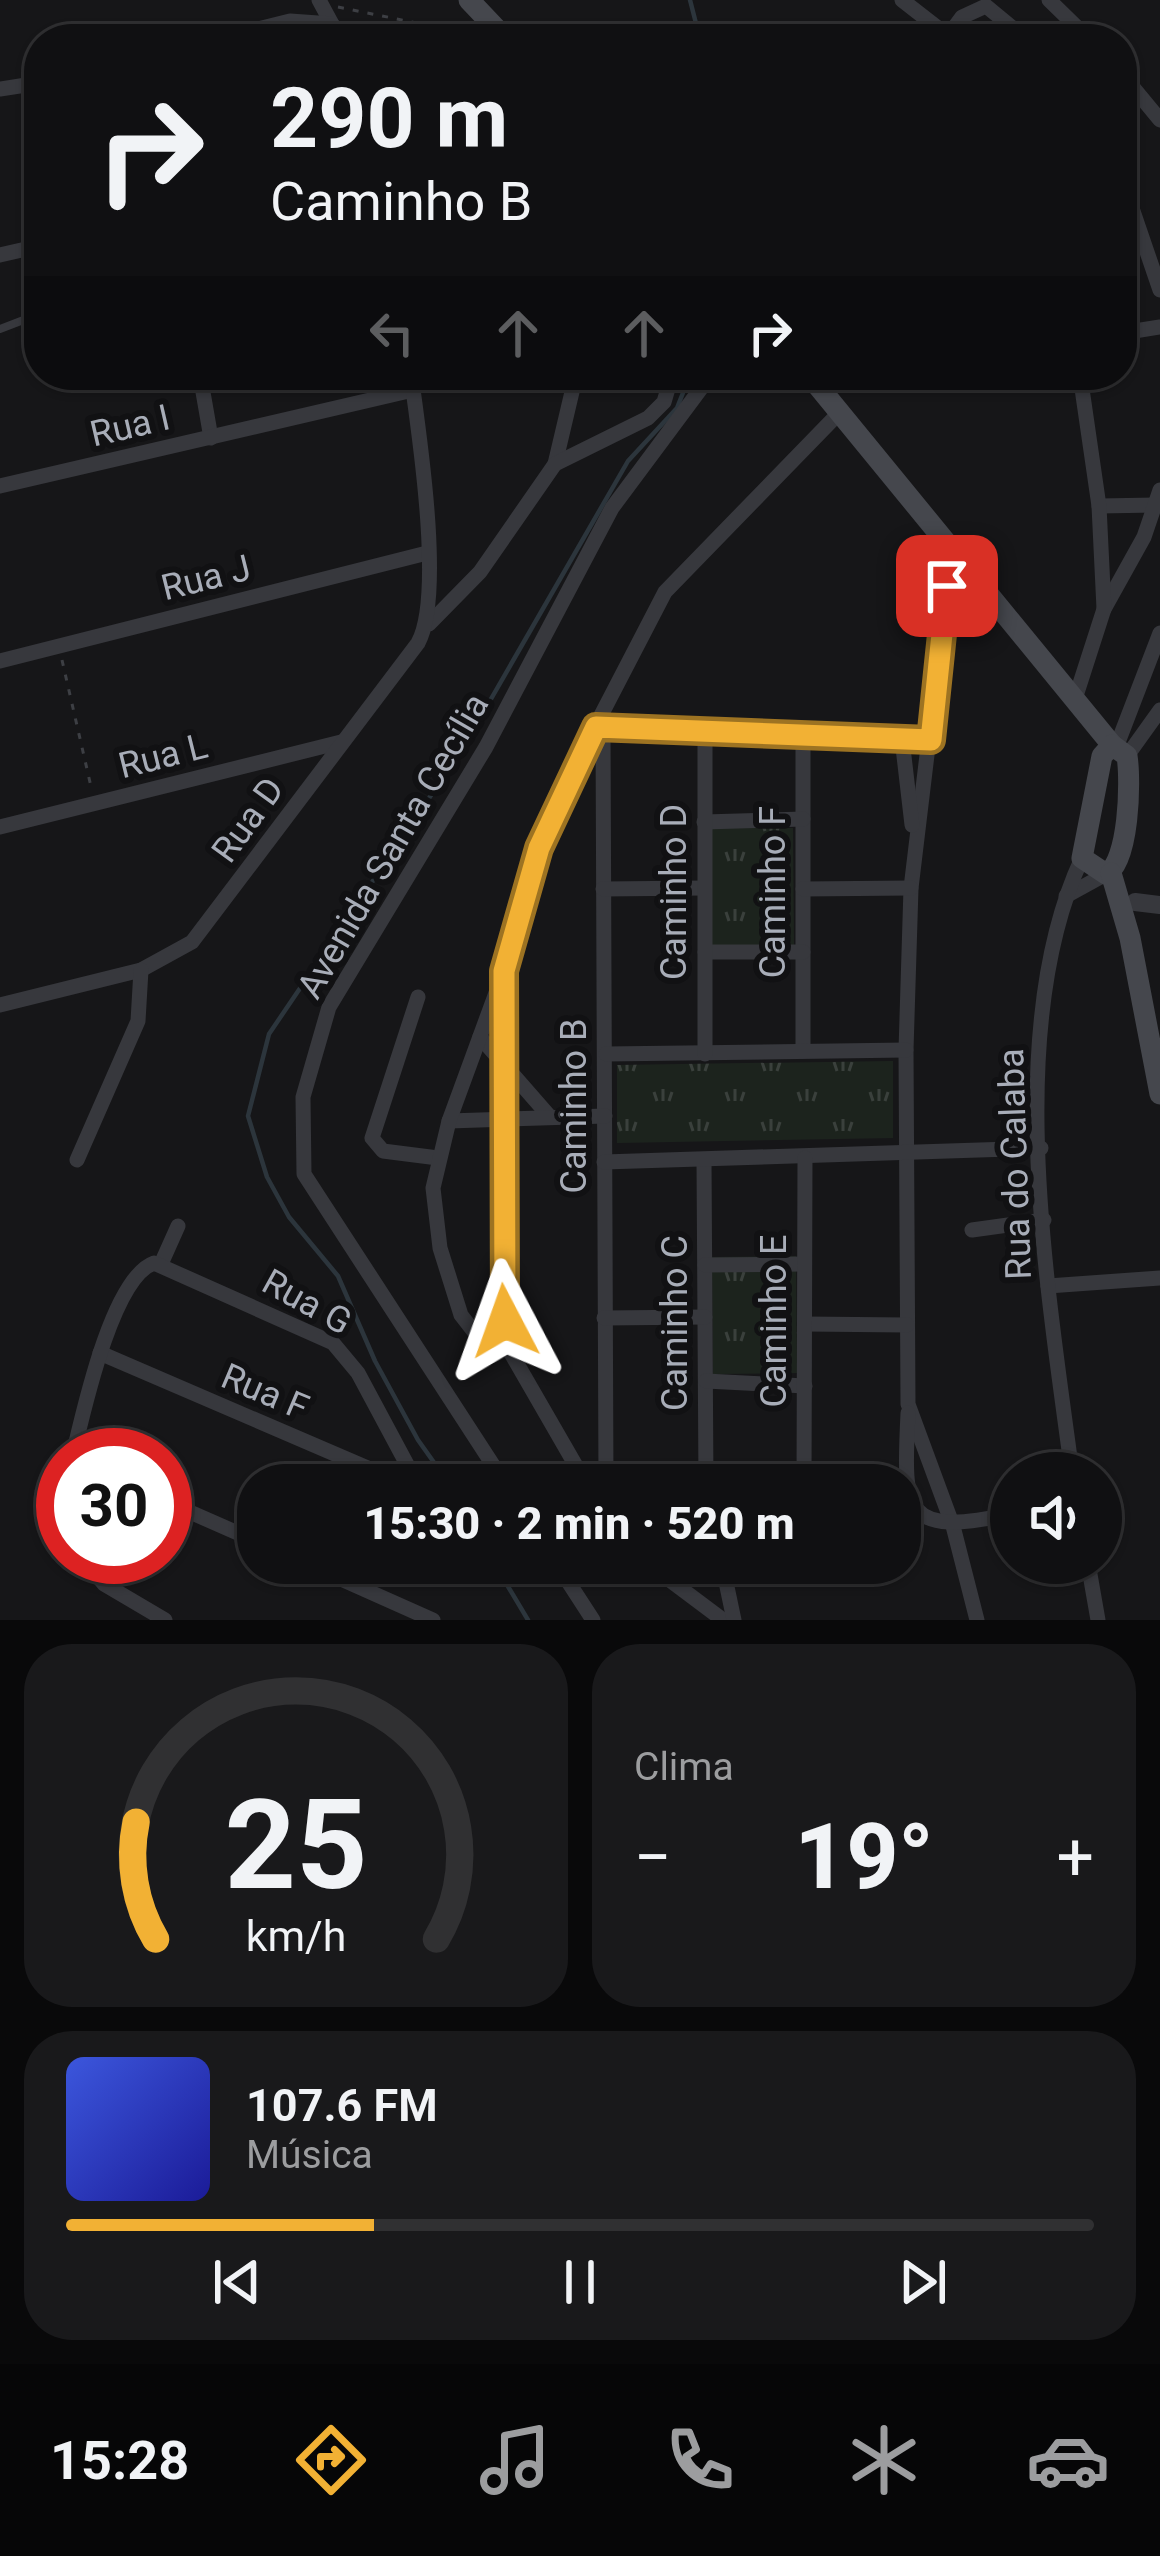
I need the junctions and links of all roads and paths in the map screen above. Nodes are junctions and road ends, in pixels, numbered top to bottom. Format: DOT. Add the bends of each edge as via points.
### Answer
graph roads {
  1 [pos="469,0"];
  2 [pos="902,0"];
  3 [pos="1049,0"];
  4 [pos="328,16"];
  5 [pos="395,16"];
  6 [pos="278,24"];
  7 [pos="387,24"];
  8 [pos="430,24"];
  9 [pos="492,24"];
  10 [pos="933,24"];
  11 [pos="958,24"];
  12 [pos="1008,24"];
  13 [pos="1074,24"];
  14 [pos="1137,92"];
  15 [pos="1160,120"];
  16 [pos="1137,222"];
  17 [pos="1160,290"];
  18 [pos="203,390"];
  19 [pos="386,390"];
  20 [pos="413,390"];
  21 [pos="572,390"];
  22 [pos="668,390"];
  23 [pos="700,390"];
  24 [pos="822,390"];
  25 [pos="1082,390"];
  26 [pos="840,412"];
  27 [pos="211,438"];
  28 [pos="555,464"];
  29 [pos="0,486"];
  30 [pos="1158,498"];
  31 [pos="1100,506"];
  32 [pos="952,547"];
  33 [pos="427,553"];
  34 [pos="1104,609"];
  35 [pos="427,626"];
  36 [pos="1160,633"];
  37 [pos="59,646"];
  38 [pos="0,662"];
  39 [pos="1075,699"];
  40 [pos="1160,710"];
  41 [pos="1088,719"];
  42 [pos="600,727"];
  43 [pos="705,731"];
  44 [pos="803,734"];
  45 [pos="902,739"];
  46 [pos="931,740"];
  47 [pos="340,742"];
  48 [pos="1124,742"];
  49 [pos="1099,766"];
  50 [pos="95,804"];
  51 [pos="803,819"];
  52 [pos="704,822"];
  53 [pos="0,827"];
  54 [pos="914,851"];
  55 [pos="1082,858"];
  56 [pos="1112,868"];
  57 [pos="704,888"];
  58 [pos="911,888"];
  59 [pos="603,889"];
  60 [pos="803,889"];
  61 [pos="1064,898"];
  62 [pos="1135,902"];
  63 [pos="1160,905"];
  64 [pos="705,952"];
  65 [pos="803,952"];
  66 [pos="141,970"];
  67 [pos="504,971"];
  68 [pos="418,997"];
  69 [pos="0,1005"];
  70 [pos="1160,1023"];
  71 [pos="481,1037"];
  72 [pos="906,1050"];
  73 [pos="803,1051"];
  74 [pos="605,1054"];
  75 [pos="705,1054"];
  76 [pos="508,1066"];
  77 [pos="1160,1094"];
  78 [pos="605,1116"];
  79 [pos="550,1117"];
  80 [pos="508,1118"];
  81 [pos="449,1121"];
  82 [pos="1041,1148"];
  83 [pos="906,1156"];
  84 [pos="438,1158"];
  85 [pos="805,1158"];
  86 [pos="77,1160"];
  87 [pos="704,1160"];
  88 [pos="604,1162"];
  89 [pos="1043,1220"];
  90 [pos="178,1226"];
  91 [pos="972,1230"];
  92 [pos="804,1264"];
  93 [pos="166,1265"];
  94 [pos="705,1265"];
  95 [pos="1160,1278"];
  96 [pos="1048,1286"];
  97 [pos="705,1316"];
  98 [pos="604,1318"];
  99 [pos="805,1324"];
  100 [pos="907,1325"];
  101 [pos="508,1348"];
  102 [pos="100,1353"];
  103 [pos="706,1381"];
  104 [pos="805,1386"];
  105 [pos="908,1404"];
  106 [pos="80,1428"];
  107 [pos="1069,1452"];
  108 [pos="358,1464"];
  109 [pos="407,1464"];
  110 [pos="492,1464"];
  111 [pos="574,1464"];
  112 [pos="603,1464"];
  113 [pos="706,1464"];
  114 [pos="804,1464"];
  115 [pos="904,1464"];
  116 [pos="192,1513"];
  117 [pos="921,1514"];
  118 [pos="990,1518"];
  119 [pos="953,1526"];
  120 [pos="237,1533"];
  121 [pos="104,1584"];
  122 [pos="352,1584"];
  123 [pos="570,1584"];
  124 [pos="675,1584"];
  125 [pos="726,1584"];
  126 [pos="1092,1584"];
  127 [pos="165,1620"];
  128 [pos="433,1620"];
  129 [pos="593,1620"];
  130 [pos="723,1620"];
  131 [pos="734,1620"];
  132 [pos="976,1620"];
  133 [pos="1098,1620"];
  1 -- 9 [label="main road"];
  2 -- 10 [label="street"];
  3 -- 13 [label="street"];
  4 -- 5 [label="path"];
  4 -- 6 [label="street"];
  5 -- 7 [label="path"];
  5 -- 8 [label="path"];
  11 -- 12 [label="street" via="986,6"];
  14 -- 15 [label="street"];
  16 -- 17 [label="street"];
  18 -- 27 [label="street"];
  19 -- 27 [label="street, Rua I"];
  20 -- 33 [label="street"];
  21 -- 28 [label="street"];
  22 -- 28 [label="street" via="648,418"];
  23 -- 110 [label="street, Avenida Santa Cecília" via="612,508 486,747 329,1007 303,1097 304,1174"];
  24 -- 26 [label="main road"];
  25 -- 31 [label="street"];
  26 -- 32 [label="main road"];
  26 -- 42 [label="street" via="679,573 640,632"];
  27 -- 29 [label="street, Rua I"];
  28 -- 35 [label="street, Rua D" via="480,572"];
  30 -- 31 [label="street"];
  30 -- 34 [label="street"];
  31 -- 34 [label="street"];
  32 -- 39 [label="main road"];
  32 -- 46 [label="street"];
  33 -- 35 [label="street"];
  33 -- 37 [label="street, Rua J"];
  34 -- 39 [label="street"];
  35 -- 47 [label="street, Rua D"];
  36 -- 48 [label="street"];
  37 -- 38 [label="street, Rua J"];
  37 -- 50 [label="path"];
  39 -- 41 [label="main road"];
  40 -- 48 [label="street"];
  41 -- 48 [label="main road"];
  41 -- 49 [label="main road"];
  42 -- 43 [label="street"];
  42 -- 59 [label="street, Caminho B"];
  42 -- 67 [label="street" via="539,848"];
  43 -- 44 [label="street"];
  43 -- 52 [label="street, Caminho D"];
  44 -- 45 [label="street"];
  44 -- 51 [label="street, Caminho F"];
  45 -- 46 [label="street"];
  45 -- 54 [label="street"];
  46 -- 54 [label="street"];
  47 -- 50 [label="street, Rua L"];
  47 -- 66 [label="street, Rua D" via="211,922 176,955"];
  48 -- 49 [label="main road"];
  48 -- 56 [label="main road"];
  49 -- 55 [label="main road"];
  50 -- 53 [label="street, Rua L"];
  51 -- 52 [label="street"];
  51 -- 60 [label="street, Caminho F"];
  52 -- 57 [label="street, Caminho D"];
  54 -- 58 [label="street"];
  55 -- 56 [label="main road"];
  55 -- 61 [label="street, Rua do Calaba"];
  56 -- 61 [label="street"];
  56 -- 62 [label="main road"];
  56 -- 77 [label="main road"];
  57 -- 59 [label="street"];
  57 -- 64 [label="street, Caminho D"];
  58 -- 60 [label="street"];
  58 -- 72 [label="street"];
  59 -- 74 [label="street, Caminho B"];
  60 -- 65 [label="street, Caminho F"];
  61 -- 82 [label="street, Rua do Calaba" via="1044,986"];
  62 -- 63 [label="street"];
  62 -- 70 [label="main road"];
  64 -- 65 [label="street"];
  64 -- 75 [label="street, Caminho D"];
  65 -- 73 [label="street, Caminho F"];
  66 -- 69 [label="street, Rua D"];
  66 -- 86 [label="street" via="137,1021"];
  67 -- 71 [label="street"];
  67 -- 76 [label="street"];
  68 -- 84 [label="street" via="372,1138 383,1151"];
  71 -- 76 [label="street"];
  71 -- 81 [label="street"];
  72 -- 73 [label="street"];
  72 -- 83 [label="street"];
  73 -- 75 [label="street"];
  74 -- 75 [label="street"];
  74 -- 78 [label="street, Caminho B"];
  76 -- 79 [label="street"];
  76 -- 80 [label="street"];
  78 -- 79 [label="street"];
  78 -- 88 [label="street, Caminho B"];
  79 -- 80 [label="street"];
  80 -- 81 [label="street"];
  80 -- 101 [label="street" via="501,1258"];
  81 -- 84 [label="street"];
  82 -- 83 [label="street"];
  82 -- 89 [label="street, Rua do Calaba"];
  83 -- 85 [label="street"];
  83 -- 100 [label="street"];
  84 -- 101 [label="street" via="433,1206 455,1300 475,1333"];
  85 -- 87 [label="street"];
  85 -- 92 [label="street, Caminho E"];
  87 -- 88 [label="street"];
  87 -- 94 [label="street, Caminho C"];
  88 -- 98 [label="street, Caminho B"];
  89 -- 91 [label="street"];
  89 -- 96 [label="street, Rua do Calaba"];
  90 -- 93 [label="street"];
  92 -- 94 [label="street"];
  92 -- 99 [label="street, Caminho E"];
  93 -- 102 [label="street" via="140,1270"];
  93 -- 109 [label="street, Rua G" via="333,1343"];
  94 -- 97 [label="street, Caminho C"];
  95 -- 96 [label="street"];
  96 -- 107 [label="street, Rua do Calaba"];
  97 -- 98 [label="street"];
  97 -- 103 [label="street, Caminho C"];
  98 -- 112 [label="street, Caminho B"];
  99 -- 100 [label="street"];
  99 -- 104 [label="street, Caminho E"];
  100 -- 105 [label="street"];
  101 -- 111 [label="street"];
  102 -- 106 [label="street"];
  102 -- 108 [label="street, Rua F"];
  103 -- 104 [label="street"];
  103 -- 113 [label="street, Caminho C"];
  104 -- 114 [label="street, Caminho E"];
  105 -- 115 [label="street"];
  105 -- 119 [label="street"];
  116 -- 120 [label="street"];
  117 -- 119 [label="street"];
  118 -- 119 [label="street"];
  119 -- 132 [label="street"];
  121 -- 127 [label="street"];
  122 -- 128 [label="street"];
  123 -- 129 [label="street"];
  124 -- 130 [label="street"];
  125 -- 131 [label="street"];
  126 -- 133 [label="street"];
}
